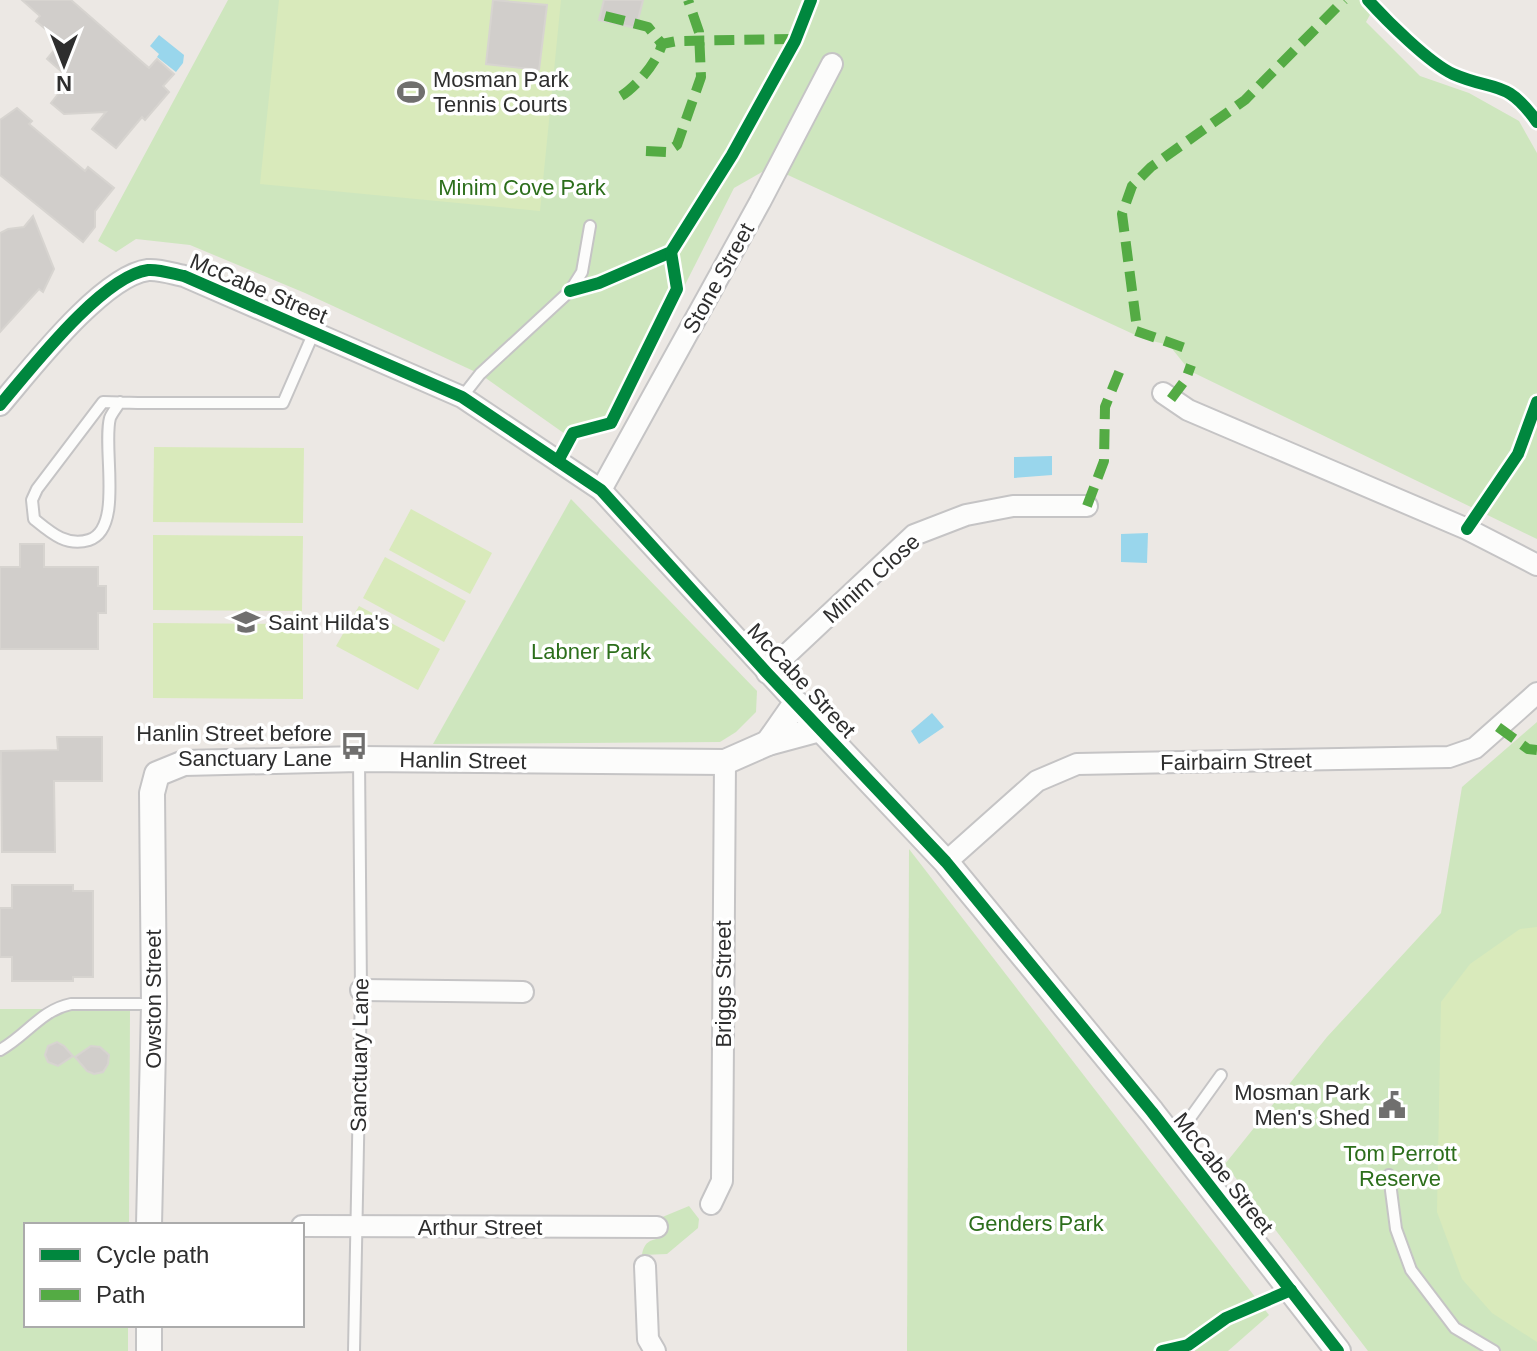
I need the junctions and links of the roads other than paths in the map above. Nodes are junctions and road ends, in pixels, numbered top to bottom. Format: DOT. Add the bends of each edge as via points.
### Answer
graph roads {
  1 [pos="832,64"];
  2 [pos="590,226"];
  3 [pos="314,332"];
  4 [pos="1163,393"];
  5 [pos="462,397"];
  6 [pos="120,402"];
  7 [pos="0,405"];
  8 [pos="601,490"];
  9 [pos="1087,506"];
  10 [pos="1537,565"];
  11 [pos="767,673"];
  12 [pos="1537,693"];
  13 [pos="796,703"];
  14 [pos="820,729"];
  15 [pos="768,743"];
  16 [pos="359,759"];
  17 [pos="725,762"];
  18 [pos="157,774"];
  19 [pos="946,862"];
  20 [pos="361,990"];
  21 [pos="523,992"];
  22 [pos="154,1004"];
  23 [pos="0,1050"];
  24 [pos="1221,1075"];
  25 [pos="1174,1141"];
  26 [pos="1389,1175"];
  27 [pos="711,1204"];
  28 [pos="149,1223"];
  29 [pos="304,1226"];
  30 [pos="355,1226"];
  31 [pos="657,1227"];
  32 [pos="645,1266"];
  33 [pos="149,1327"];
  34 [pos="149,1351"];
  35 [pos="354,1351"];
  36 [pos="655,1351"];
  37 [pos="1338,1351"];
  38 [pos="1494,1351"];
  1 -- 8 [label="street, Stone Street"];
  2 -- 5 [label="lane" via="582,272 570,291"];
  3 -- 5 [label="street, McCabe Street"];
  3 -- 6 [label="lane" via="283,403"];
  3 -- 7 [label="street, McCabe Street" via="184,276 148,270 120,282 83,309"];
  4 -- 10 [label="street" via="1188,410 1467,529"];
  5 -- 8 [label="street, McCabe Street"];
  6 -- 6 [label="lane" via="110,418 107,523 95,538 61,540 34,519 32,500 103,402"];
  8 -- 11 [label="street, McCabe Street"];
  9 -- 11 [label="street, Minim Close" via="1013,506 966,515 914,535"];
  11 -- 13 [label="street, McCabe Street"];
  12 -- 19 [label="street, Fairbairn Street" via="1475,748 1449,757 1077,764 1037,781"];
  13 -- 14 [label="street, McCabe Street"];
  13 -- 15 [label="street"];
  14 -- 15 [label="street, Hanlin Street"];
  14 -- 19 [label="street, McCabe Street"];
  15 -- 17 [label="street, Hanlin Street"];
  16 -- 17 [label="street, Hanlin Street"];
  16 -- 18 [label="street, Hanlin Street" via="184,763"];
  16 -- 20 [label="lane, Sanctuary Lane"];
  17 -- 27 [label="street, Briggs Street" via="722,1181"];
  18 -- 22 [label="street, Owston Street" via="152,793"];
  19 -- 25 [label="street, McCabe Street"];
  20 -- 21 [label="street"];
  20 -- 30 [label="lane, Sanctuary Lane"];
  22 -- 23 [label="lane" via="58,1007"];
  22 -- 28 [label="street, Owston Street"];
  24 -- 25 [label="lane"];
  25 -- 37 [label="street, McCabe Street"];
  26 -- 38 [label="lane" via="1396,1229 1411,1270 1455,1328"];
  29 -- 30 [label="street, Arthur Street"];
  30 -- 31 [label="street, Arthur Street"];
  30 -- 35 [label="lane, Sanctuary Lane"];
  32 -- 36 [label="street" via="648,1339"];
  33 -- 34 [label="street"];
}
